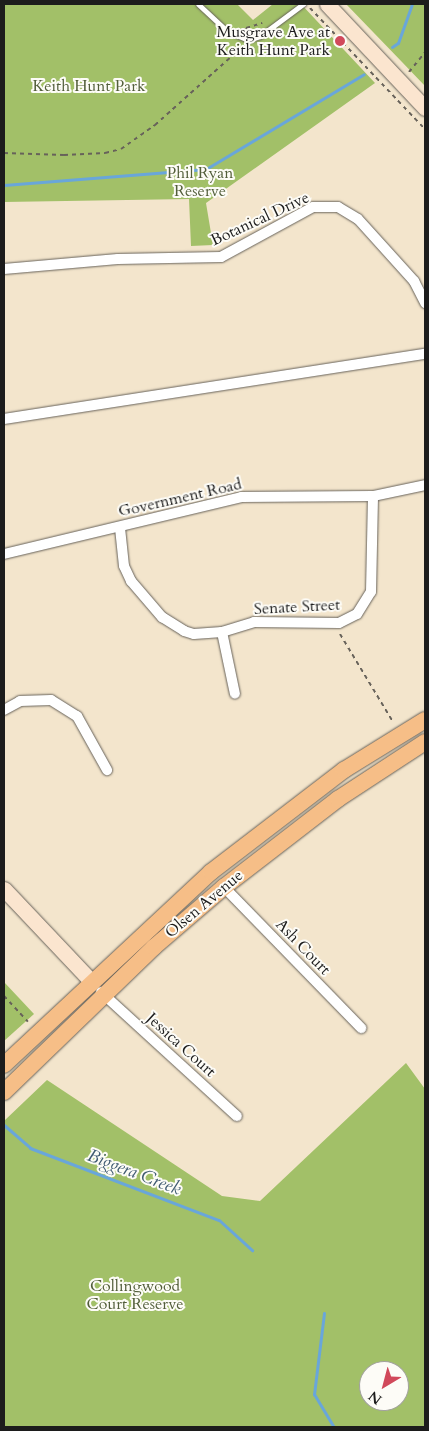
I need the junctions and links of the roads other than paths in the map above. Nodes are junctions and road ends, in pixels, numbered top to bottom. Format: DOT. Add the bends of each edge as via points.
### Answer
graph roads {
  1 [pos="198,4"];
  2 [pos="305,4"];
  3 [pos="327,4"];
  4 [pos="425,108"];
  5 [pos="4,269"];
  6 [pos="425,303"];
  7 [pos="425,354"];
  8 [pos="4,419"];
  9 [pos="425,484"];
  10 [pos="373,496"];
  11 [pos="120,528"];
  12 [pos="4,554"];
  13 [pos="222,632"];
  14 [pos="235,694"];
  15 [pos="4,710"];
  16 [pos="425,720"];
  17 [pos="425,742"];
  18 [pos="106,770"];
  19 [pos="224,887"];
  20 [pos="4,889"];
  21 [pos="92,982"];
  22 [pos="104,997"];
  23 [pos="361,1028"];
  24 [pos="4,1065"];
  25 [pos="4,1092"];
  26 [pos="237,1116"];
  1 -- 2 [label="lane" via="227,31 248,40 260,36"];
  3 -- 4 [label="main road"];
  5 -- 6 [label="street, Botanical Drive" via="108,260 221,257 313,207 338,207 358,219 414,281"];
  7 -- 8 [label="street"];
  9 -- 10 [label="street, Government Road"];
  10 -- 11 [label="street, Government Road" via="241,497"];
  10 -- 13 [label="street, Senate Street" via="371,592 357,614 339,623 254,622"];
  11 -- 12 [label="street, Government Road"];
  11 -- 13 [label="street, Senate Street" via="124,566 131,581 162,617 194,634"];
  13 -- 14 [label="street"];
  15 -- 18 [label="street" via="20,701 51,700 77,716"];
  16 -- 21 [label="main road, Olsen Avenue" via="344,770 255,836 176,903"];
  17 -- 19 [label="main road, Olsen Avenue" via="331,805"];
  19 -- 22 [label="main road, Olsen Avenue" via="154,947"];
  19 -- 23 [label="street, Ash Court"];
  20 -- 21 [label="main road"];
  21 -- 22 [label="street, Jessica Court"];
  21 -- 24 [label="main road, Olsen Avenue"];
  22 -- 25 [label="main road, Olsen Avenue"];
  22 -- 26 [label="street, Jessica Court"];
}
